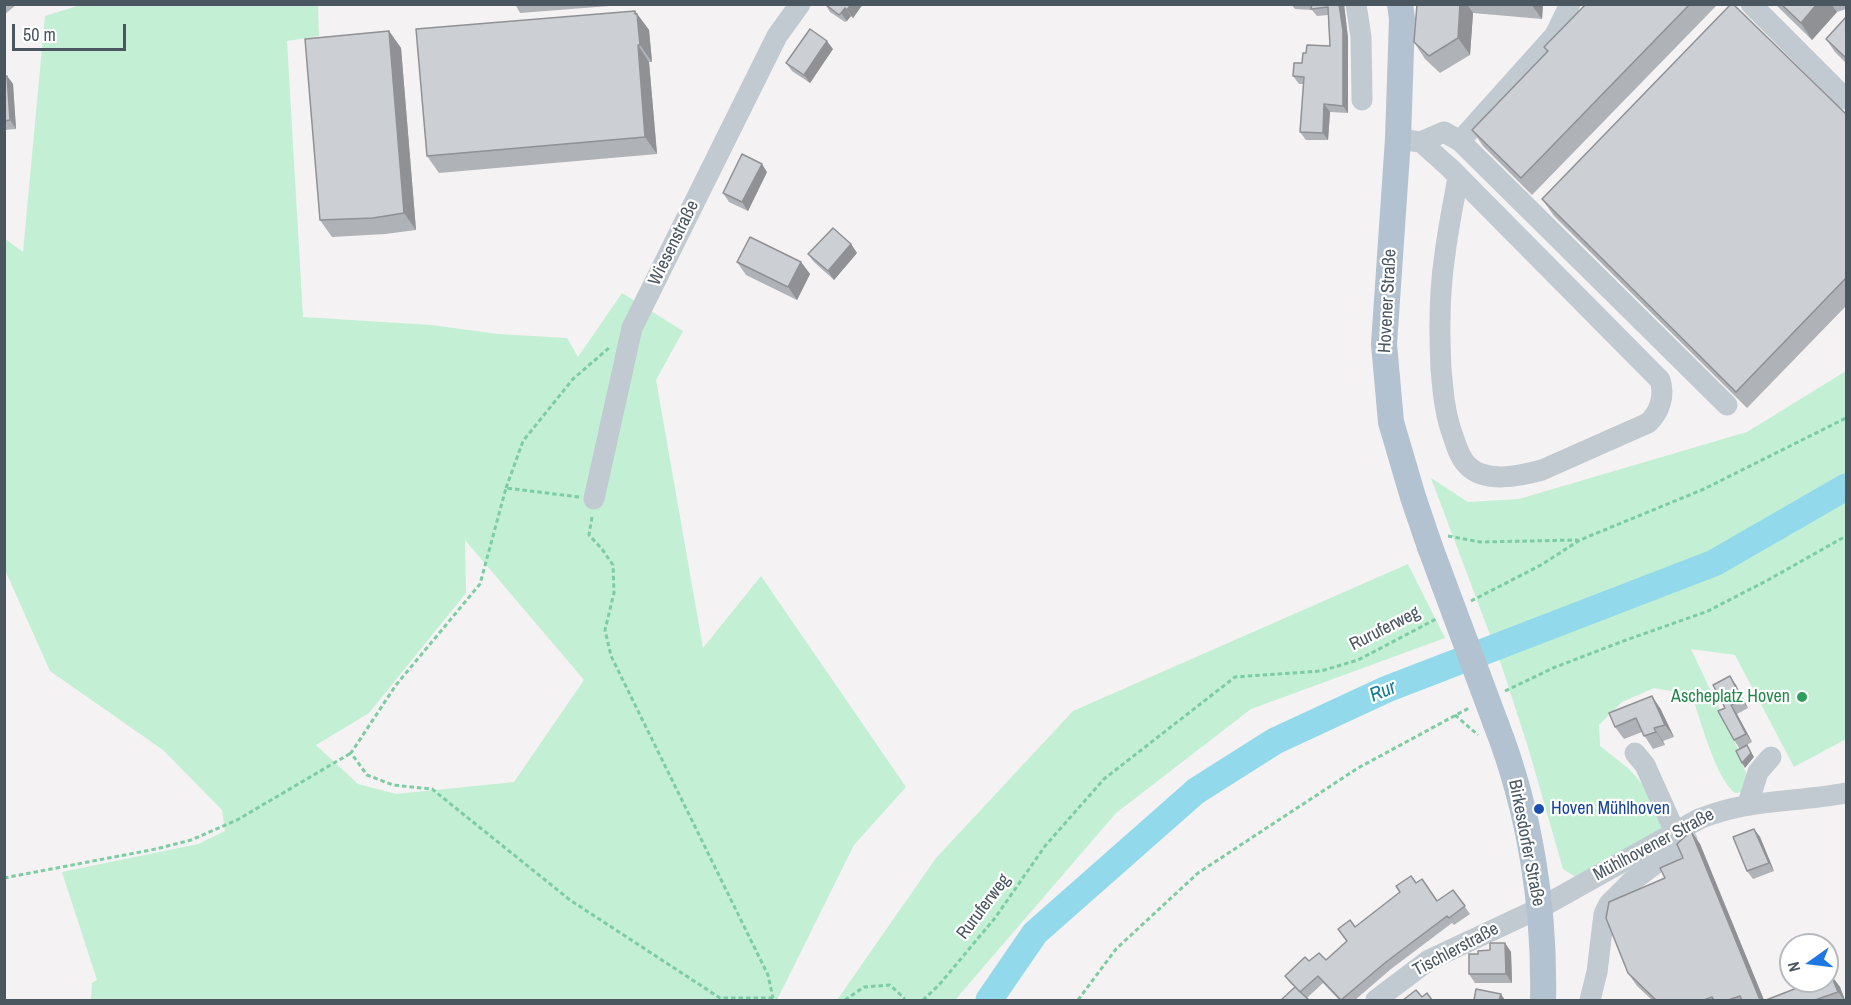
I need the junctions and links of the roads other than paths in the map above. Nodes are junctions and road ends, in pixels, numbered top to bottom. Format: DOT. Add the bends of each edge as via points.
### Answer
graph roads {
  1 [pos="800,4"];
  2 [pos="1356,4"];
  3 [pos="1400,4"];
  4 [pos="1570,4"];
  5 [pos="1584,4"];
  6 [pos="1751,4"];
  7 [pos="1559,28"];
  8 [pos="1846,99"];
  9 [pos="1362,100"];
  10 [pos="1409,141"];
  11 [pos="1460,141"];
  12 [pos="1458,176"];
  13 [pos="1549,196"];
  14 [pos="1533,212"];
  15 [pos="1727,405"];
  16 [pos="593,509"];
  17 [pos="1490,732"];
  18 [pos="1635,753"];
  19 [pos="1771,757"];
  20 [pos="1846,793"];
  21 [pos="1748,804"];
  22 [pos="1705,831"];
  23 [pos="1678,838"];
  24 [pos="1540,908"];
  25 [pos="1376,1000"];
  26 [pos="1544,1000"];
  27 [pos="1590,1000"];
  1 -- 16 [label="street, Wiesenstraße" via="777,36 632,328"];
  2 -- 9 [label="street"];
  3 -- 10 [label="main road, Hovener Straße"];
  4 -- 7 [label="street"];
  5 -- 7 [label="street"];
  6 -- 8 [label="street"];
  7 -- 11 [label="street"];
  10 -- 11 [label="street" via="1444,132"];
  10 -- 12 [label="street"];
  10 -- 17 [label="main road, Hovener Straße, bridge" via="1384,344 1391,422 1413,497 1437,541"];
  11 -- 14 [label="street"];
  12 -- 12 [label="street" via="1444,254 1438,325 1448,424 1466,465 1498,477 1525,475 1648,423 1655,416 1663,391 1660,380"];
  13 -- 14 [label="street"];
  14 -- 15 [label="street"];
  17 -- 24 [label="main road, Birkesdorfer Straße" via="1521,800"];
  18 -- 23 [label="street" via="1645,765"];
  19 -- 21 [label="street" via="1758,772"];
  20 -- 21 [label="street, Mühlhovener Straße"];
  21 -- 23 [label="street, Mühlhovener Straße" via="1721,810"];
  22 -- 23 [label="street"];
  23 -- 24 [label="street, Mühlhovener Straße"];
  23 -- 27 [label="street" via="1609,904"];
  24 -- 25 [label="street, Tischlerstraße" via="1430,960"];
  24 -- 26 [label="main road, Birkesdorfer Straße"];
}
